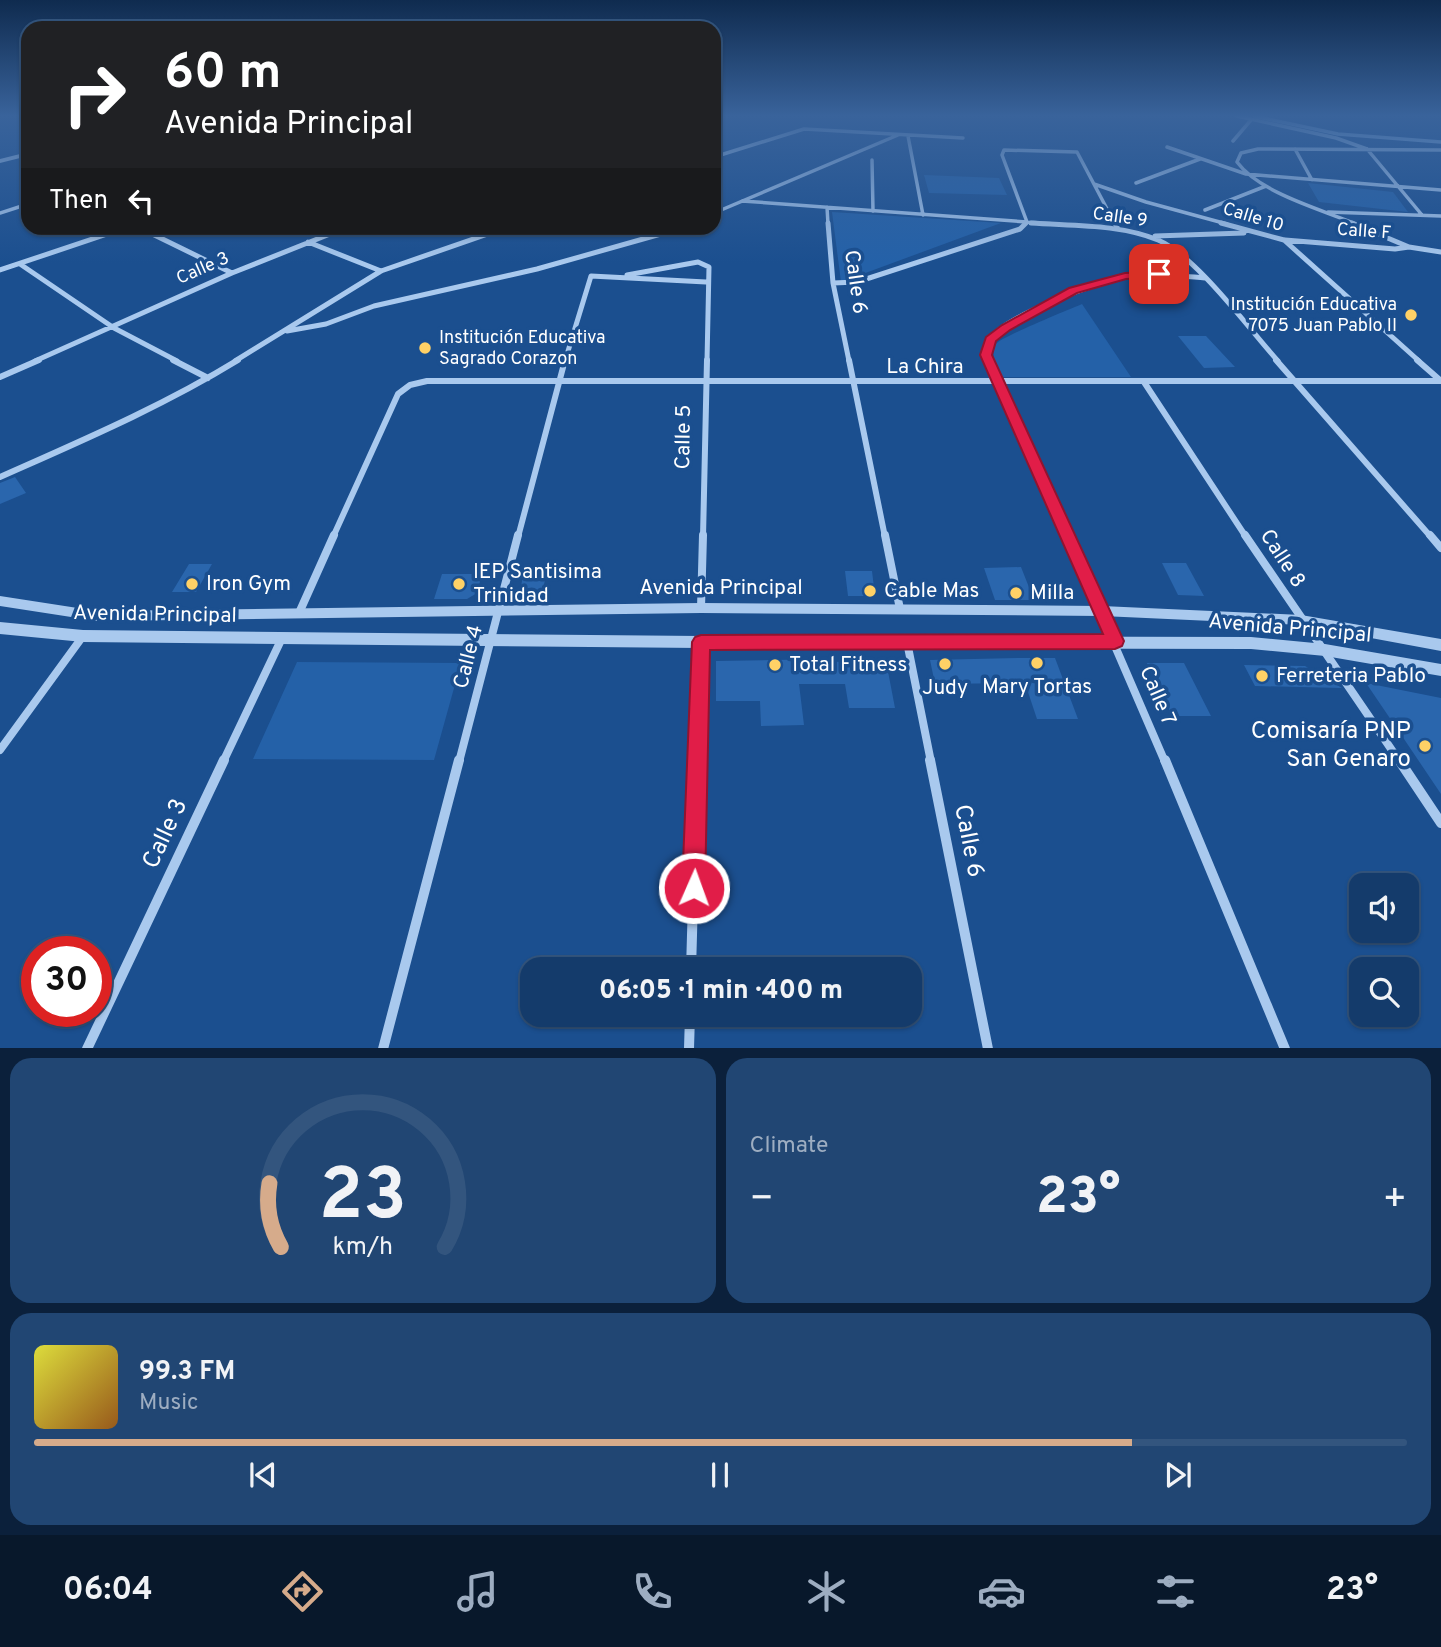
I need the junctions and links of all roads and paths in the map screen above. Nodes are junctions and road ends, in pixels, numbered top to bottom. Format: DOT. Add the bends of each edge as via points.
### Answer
graph roads {
  1 [pos="827,165"];
  2 [pos="872,165"];
  3 [pos="913,165"];
  4 [pos="1007,165"];
  5 [pos="1083,165"];
  6 [pos="1184,165"];
  7 [pos="1218,165"];
  8 [pos="1239,165"];
  9 [pos="1304,165"];
  10 [pos="1381,165"];
  11 [pos="1246,174"];
  12 [pos="1312,180"];
  13 [pos="1136,183"];
  14 [pos="1093,184"];
  15 [pos="1266,186"];
  16 [pos="1402,188"];
  17 [pos="1441,190"];
  18 [pos="742,201"];
  19 [pos="21,206"];
  20 [pos="827,208"];
  21 [pos="721,210"];
  22 [pos="1205,210"];
  23 [pos="873,211"];
  24 [pos="1324,212"];
  25 [pos="0,213"];
  26 [pos="923,215"];
  27 [pos="1422,215"];
  28 [pos="1441,216"];
  29 [pos="1027,222"];
  30 [pos="1118,229"];
  31 [pos="1252,232"];
  32 [pos="105,235"];
  33 [pos="153,235"];
  34 [pos="326,235"];
  35 [pos="485,235"];
  36 [pos="657,235"];
  37 [pos="1153,237"];
  38 [pos="1284,240"];
  39 [pos="308,242"];
  40 [pos="1409,247"];
  41 [pos="1441,252"];
  42 [pos="20,264"];
  43 [pos="0,270"];
  44 [pos="381,271"];
  45 [pos="232,273"];
  46 [pos="613,277"];
  47 [pos="1205,278"];
  48 [pos="706,282"];
  49 [pos="833,283"];
  50 [pos="114,328"];
  51 [pos="285,331"];
  52 [pos="0,377"];
  53 [pos="208,378"];
  54 [pos="559,380"];
  55 [pos="1441,381"];
  56 [pos="704,382"];
  57 [pos="1144,382"];
  58 [pos="1293,382"];
  59 [pos="854,383"];
  60 [pos="1000,383"];
  61 [pos="0,477"];
  62 [pos="1441,548"];
  63 [pos="0,601"];
  64 [pos="701,608"];
  65 [pos="900,609"];
  66 [pos="499,611"];
  67 [pos="1102,611"];
  68 [pos="299,613"];
  69 [pos="1301,620"];
  70 [pos="0,628"];
  71 [pos="83,636"];
  72 [pos="282,638"];
  73 [pos="492,640"];
  74 [pos="1115,641"];
  75 [pos="701,642"];
  76 [pos="907,642"];
  77 [pos="1441,645"];
  78 [pos="1325,650"];
  79 [pos="1441,670"];
  80 [pos="0,750"];
  81 [pos="1439,818"];
  82 [pos="691,957"];
  83 [pos="689,1027"];
  84 [pos="87,1048"];
  85 [pos="383,1048"];
  86 [pos="688,1048"];
  87 [pos="988,1048"];
  88 [pos="1285,1048"];
  1 -- 18 [label="street"];
  2 -- 23 [label="street"];
  3 -- 26 [label="street"];
  4 -- 29 [label="street"];
  5 -- 14 [label="street"];
  6 -- 13 [label="street"];
  7 -- 11 [label="street"];
  8 -- 11 [label="street"];
  9 -- 12 [label="street"];
  10 -- 16 [label="street"];
  11 -- 12 [label="street"];
  11 -- 15 [label="street"];
  12 -- 16 [label="street"];
  14 -- 30 [label="street"];
  14 -- 31 [label="street, Calle 10"];
  15 -- 22 [label="street"];
  15 -- 24 [label="street"];
  16 -- 17 [label="street"];
  16 -- 27 [label="street"];
  18 -- 20 [label="street, Calle 9"];
  18 -- 21 [label="street"];
  19 -- 25 [label="street"];
  20 -- 23 [label="street, Calle 9"];
  20 -- 49 [label="street, Calle 6"];
  23 -- 26 [label="street, Calle 9"];
  24 -- 27 [label="street"];
  24 -- 40 [label="street"];
  26 -- 29 [label="street, Calle 9"];
  27 -- 28 [label="street"];
  29 -- 30 [label="street, Calle 9"];
  29 -- 49 [label="street" via="1007,234 857,282"];
  30 -- 37 [label="street, Calle 9"];
  31 -- 37 [label="street"];
  31 -- 38 [label="street, Calle 10"];
  32 -- 42 [label="street"];
  33 -- 45 [label="street"];
  34 -- 39 [label="street, Calle 3"];
  35 -- 44 [label="street"];
  36 -- 51 [label="street"];
  37 -- 47 [label="street, Calle 9" via="1173,246"];
  38 -- 40 [label="street, Calle F"];
  38 -- 55 [label="street, Calle 10"];
  39 -- 44 [label="street"];
  39 -- 45 [label="street, Calle 3"];
  40 -- 41 [label="street, Calle F"];
  42 -- 43 [label="street"];
  42 -- 50 [label="street"];
  44 -- 51 [label="street"];
  45 -- 50 [label="street, Calle 3"];
  46 -- 48 [label="street"];
  46 -- 48 [label="street, Calle 5" via="698,262 709,267"];
  46 -- 54 [label="street, Calle 4" via="591,276"];
  47 -- 58 [label="street, Calle 9"];
  47 -- 60 [label="street, Calle 7" via="1125,276 1073,291 990,339 986,355"];
  48 -- 56 [label="street, Calle 5"];
  49 -- 59 [label="street, Calle 6"];
  50 -- 52 [label="street, Calle 3"];
  50 -- 53 [label="street"];
  51 -- 53 [label="street"];
  53 -- 61 [label="street"];
  54 -- 56 [label="street, La Chira"];
  54 -- 66 [label="street, Calle 4"];
  54 -- 68 [label="street, La Chira" via="427,381 398,394"];
  55 -- 58 [label="street, La Chira"];
  56 -- 59 [label="street, La Chira"];
  56 -- 64 [label="street, Calle 5"];
  57 -- 58 [label="street, La Chira"];
  57 -- 60 [label="street, La Chira"];
  57 -- 69 [label="street, Calle 8"];
  58 -- 62 [label="street, Calle 9"];
  59 -- 60 [label="street, La Chira"];
  59 -- 65 [label="street, Calle 6"];
  60 -- 67 [label="street, Calle 7"];
  63 -- 68 [label="street, Avenida Principal" via="97,615"];
  64 -- 65 [label="street, Avenida Principal"];
  64 -- 66 [label="street, Avenida Principal"];
  65 -- 67 [label="street, Avenida Principal"];
  66 -- 68 [label="street, Avenida Principal"];
  66 -- 73 [label="street, Calle 4"];
  67 -- 69 [label="street, Avenida Principal"];
  67 -- 74 [label="street, Calle 7"];
  69 -- 77 [label="street, Avenida Principal"];
  69 -- 78 [label="street, Calle 8"];
  70 -- 71 [label="street, Avenida Principal"];
  71 -- 72 [label="street, Avenida Principal"];
  71 -- 80 [label="street"];
  72 -- 73 [label="street, Avenida Principal"];
  72 -- 84 [label="street, Calle 3"];
  73 -- 75 [label="street, Avenida Principal"];
  73 -- 85 [label="street, Calle 4"];
  74 -- 76 [label="street, Avenida Principal"];
  74 -- 78 [label="street, Avenida Principal" via="1251,643"];
  74 -- 88 [label="street, Calle 7"];
  75 -- 76 [label="street, Avenida Principal"];
  75 -- 82 [label="street"];
  76 -- 87 [label="street, Calle 6"];
  78 -- 79 [label="street, Avenida Principal"];
  78 -- 81 [label="street, Calle 8"];
  83 -- 86 [label="street"];
}
